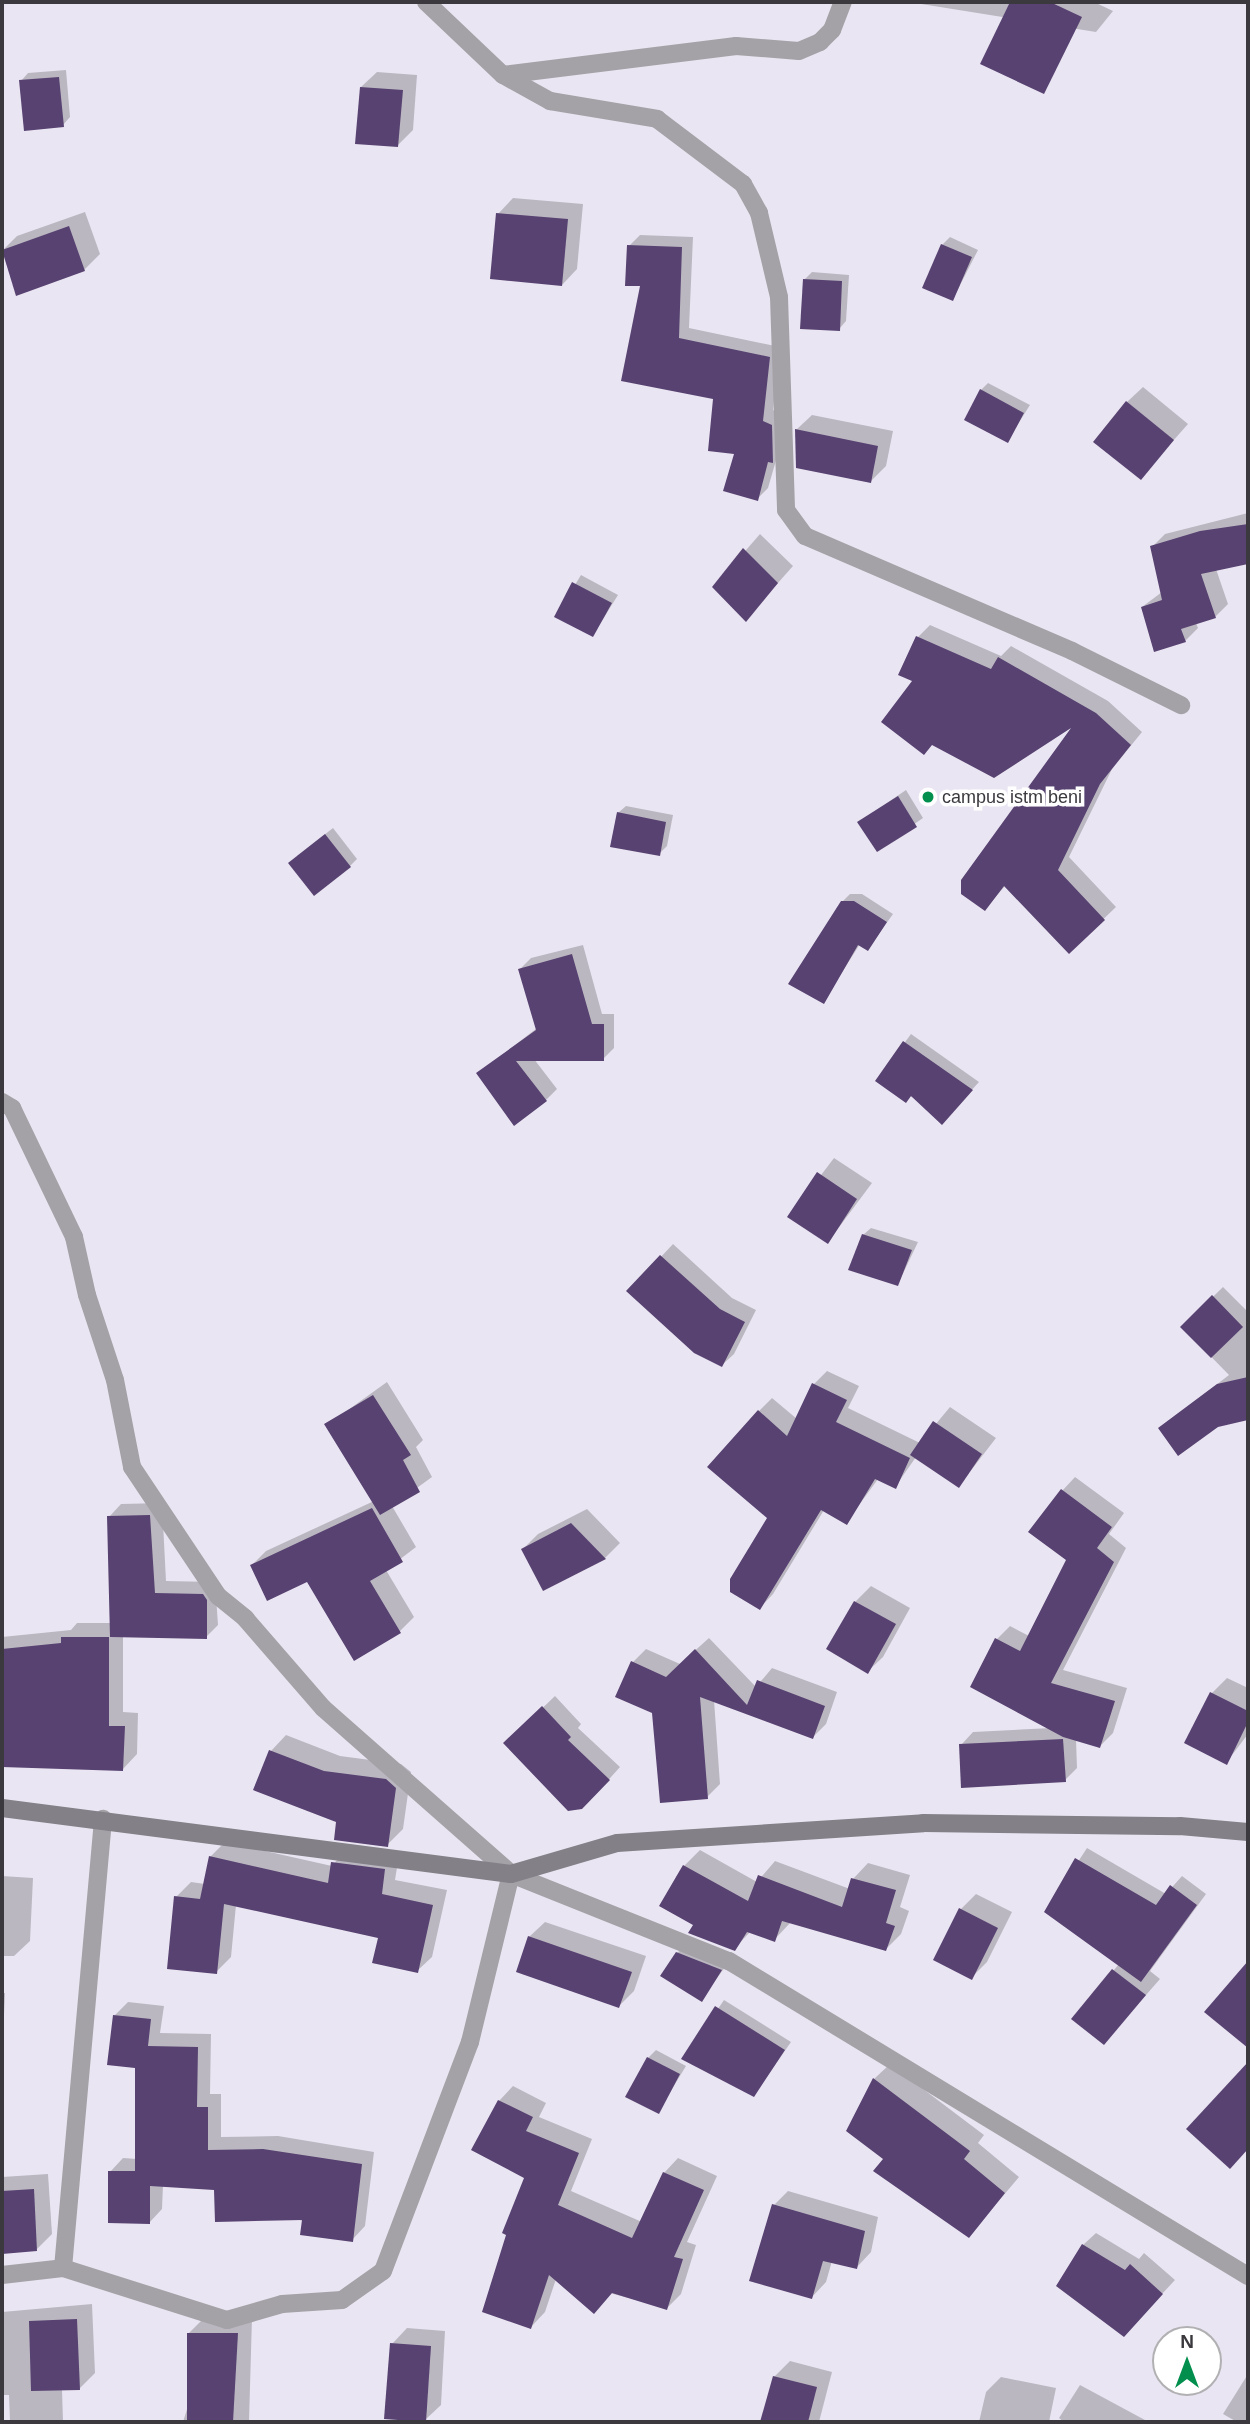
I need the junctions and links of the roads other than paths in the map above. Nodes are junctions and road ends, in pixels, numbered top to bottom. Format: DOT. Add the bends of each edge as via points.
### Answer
graph roads {
  1 [pos="426,2"];
  2 [pos="844,2"];
  3 [pos="503,75"];
  4 [pos="1181,705"];
  5 [pos="2,1102"];
  6 [pos="2,1808"];
  7 [pos="103,1819"];
  8 [pos="1248,1832"];
  9 [pos="510,1874"];
  10 [pos="63,2268"];
  11 [pos="2,2275"];
  12 [pos="1248,2276"];
  1 -- 3 [label="street"];
  2 -- 3 [label="street" via="832,30 820,42 799,51 736,46"];
  3 -- 4 [label="street" via="550,101 657,119 743,184 759,213 779,297 786,510 805,536 1072,651"];
  5 -- 9 [label="street" via="12,1108 74,1237 115,1380 132,1467 159,1509 200,1563 218,1596 245,1618 323,1709"];
  6 -- 7 [label="street"];
  7 -- 9 [label="street"];
  7 -- 10 [label="street"];
  8 -- 9 [label="street" via="1180,1826 923,1823 617,1843"];
  9 -- 10 [label="street" via="470,2042 383,2272 342,2300 282,2304 227,2320"];
  9 -- 12 [label="street" via="729,1961"];
  10 -- 11 [label="street"];
}
